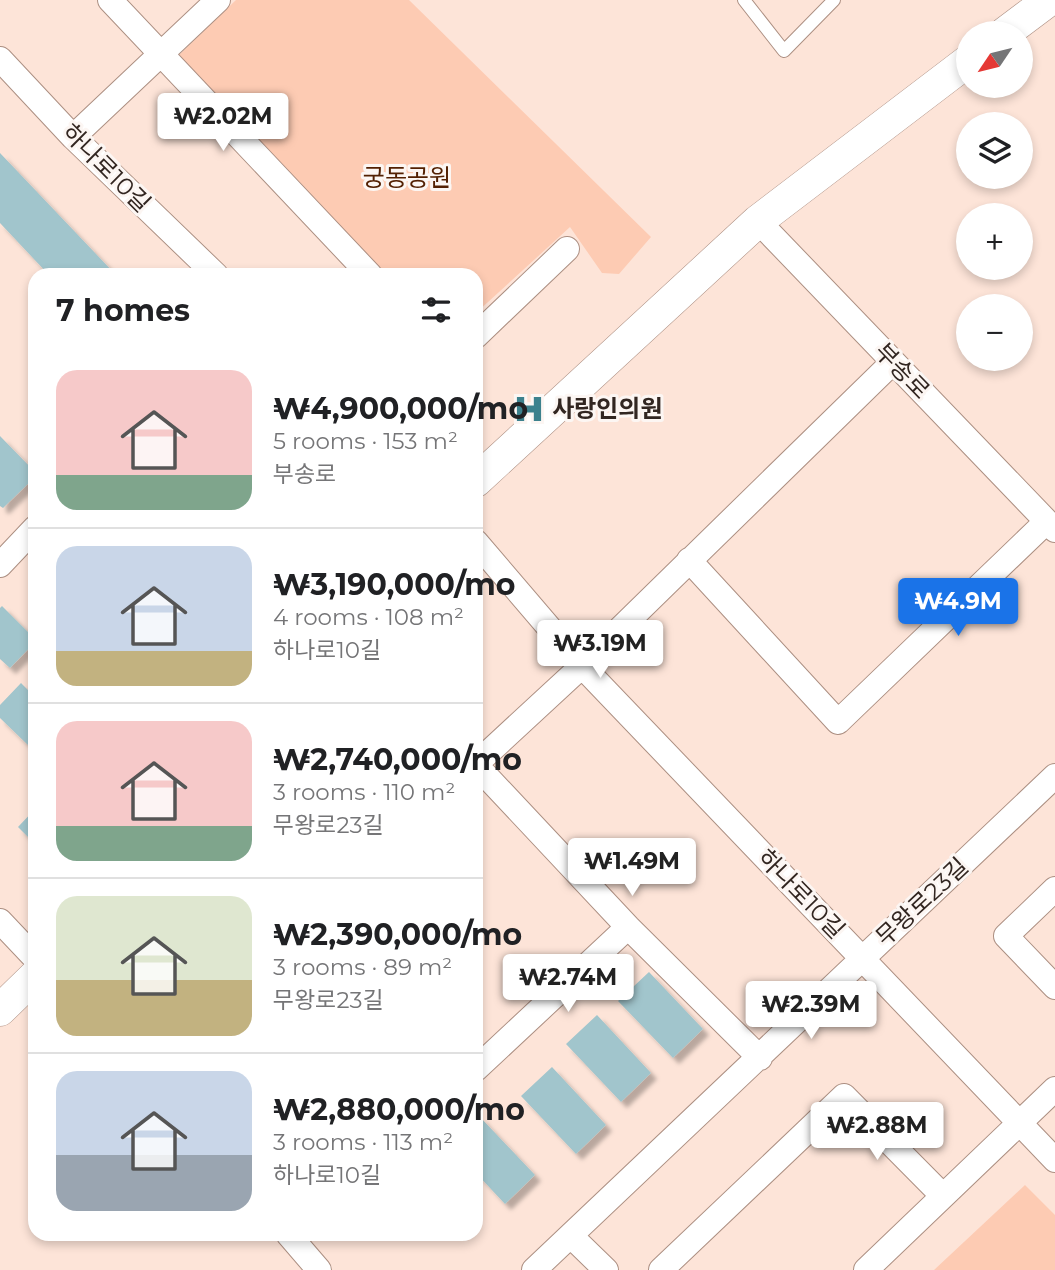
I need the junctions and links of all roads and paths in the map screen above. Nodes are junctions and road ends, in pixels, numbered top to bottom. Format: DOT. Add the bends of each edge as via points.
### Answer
graph roads {
  1 [pos="110,0"];
  2 [pos="218,0"];
  3 [pos="744,0"];
  4 [pos="834,0"];
  5 [pos="1049,0"];
  6 [pos="1021,21"];
  7 [pos="161,54"];
  8 [pos="0,59"];
  9 [pos="956,70"];
  10 [pos="73,137"];
  11 [pos="758,221"];
  12 [pos="567,249"];
  13 [pos="209,268"];
  14 [pos="363,268"];
  15 [pos="483,329"];
  16 [pos="893,362"];
  17 [pos="483,475"];
  18 [pos="1051,526"];
  19 [pos="28,535"];
  20 [pos="483,550"];
  21 [pos="689,560"];
  22 [pos="0,565"];
  23 [pos="582,666"];
  24 [pos="483,758"];
  25 [pos="483,772"];
  26 [pos="1055,776"];
  27 [pos="1055,889"];
  28 [pos="0,921"];
  29 [pos="628,927"];
  30 [pos="28,951"];
  31 [pos="863,959"];
  32 [pos="28,983"];
  33 [pos="1055,988"];
  34 [pos="0,1010"];
  35 [pos="760,1058"];
  36 [pos="483,1062"];
  37 [pos="1055,1089"];
  38 [pos="1019,1123"];
  39 [pos="1055,1160"];
  40 [pos="942,1195"];
  41 [pos="571,1236"];
  42 [pos="294,1241"];
  43 [pos="319,1270"];
  44 [pos="534,1270"];
  45 [pos="606,1270"];
  46 [pos="661,1270"];
  47 [pos="866,1270"];
  1 -- 7 [label="street"];
  2 -- 7 [label="street"];
  3 -- 4 [label="lane" via="784,51"];
  5 -- 6 [label="street"];
  7 -- 10 [label="street"];
  7 -- 14 [label="street"];
  8 -- 10 [label="street, 하나로10길"];
  9 -- 11 [label="street"];
  10 -- 13 [label="street, 하나로10길"];
  11 -- 16 [label="street, 부송로"];
  11 -- 17 [label="street"];
  12 -- 15 [label="street"];
  16 -- 18 [label="street, 부송로"];
  16 -- 21 [label="street"];
  18 -- 21 [label="street, 부송로" via="838,722"];
  19 -- 22 [label="street"];
  20 -- 23 [label="street, 하나로10길"];
  21 -- 23 [label="street"];
  23 -- 24 [label="street"];
  23 -- 31 [label="street, 하나로10길"];
  25 -- 29 [label="street"];
  26 -- 31 [label="street, 무왕로23길"];
  27 -- 33 [label="street" via="1006,936"];
  28 -- 30 [label="street"];
  29 -- 35 [label="street"];
  29 -- 36 [label="street"];
  31 -- 35 [label="street, 무왕로23길"];
  31 -- 38 [label="street, 하나로10길"];
  32 -- 34 [label="street"];
  35 -- 41 [label="street, 무왕로23길"];
  37 -- 38 [label="street"];
  38 -- 39 [label="street, 하나로10길"];
  38 -- 40 [label="street"];
  40 -- 46 [label="street" via="844,1096"];
  40 -- 47 [label="street"];
  41 -- 44 [label="street, 무왕로23길"];
  41 -- 45 [label="street"];
  42 -- 43 [label="street"];
}
